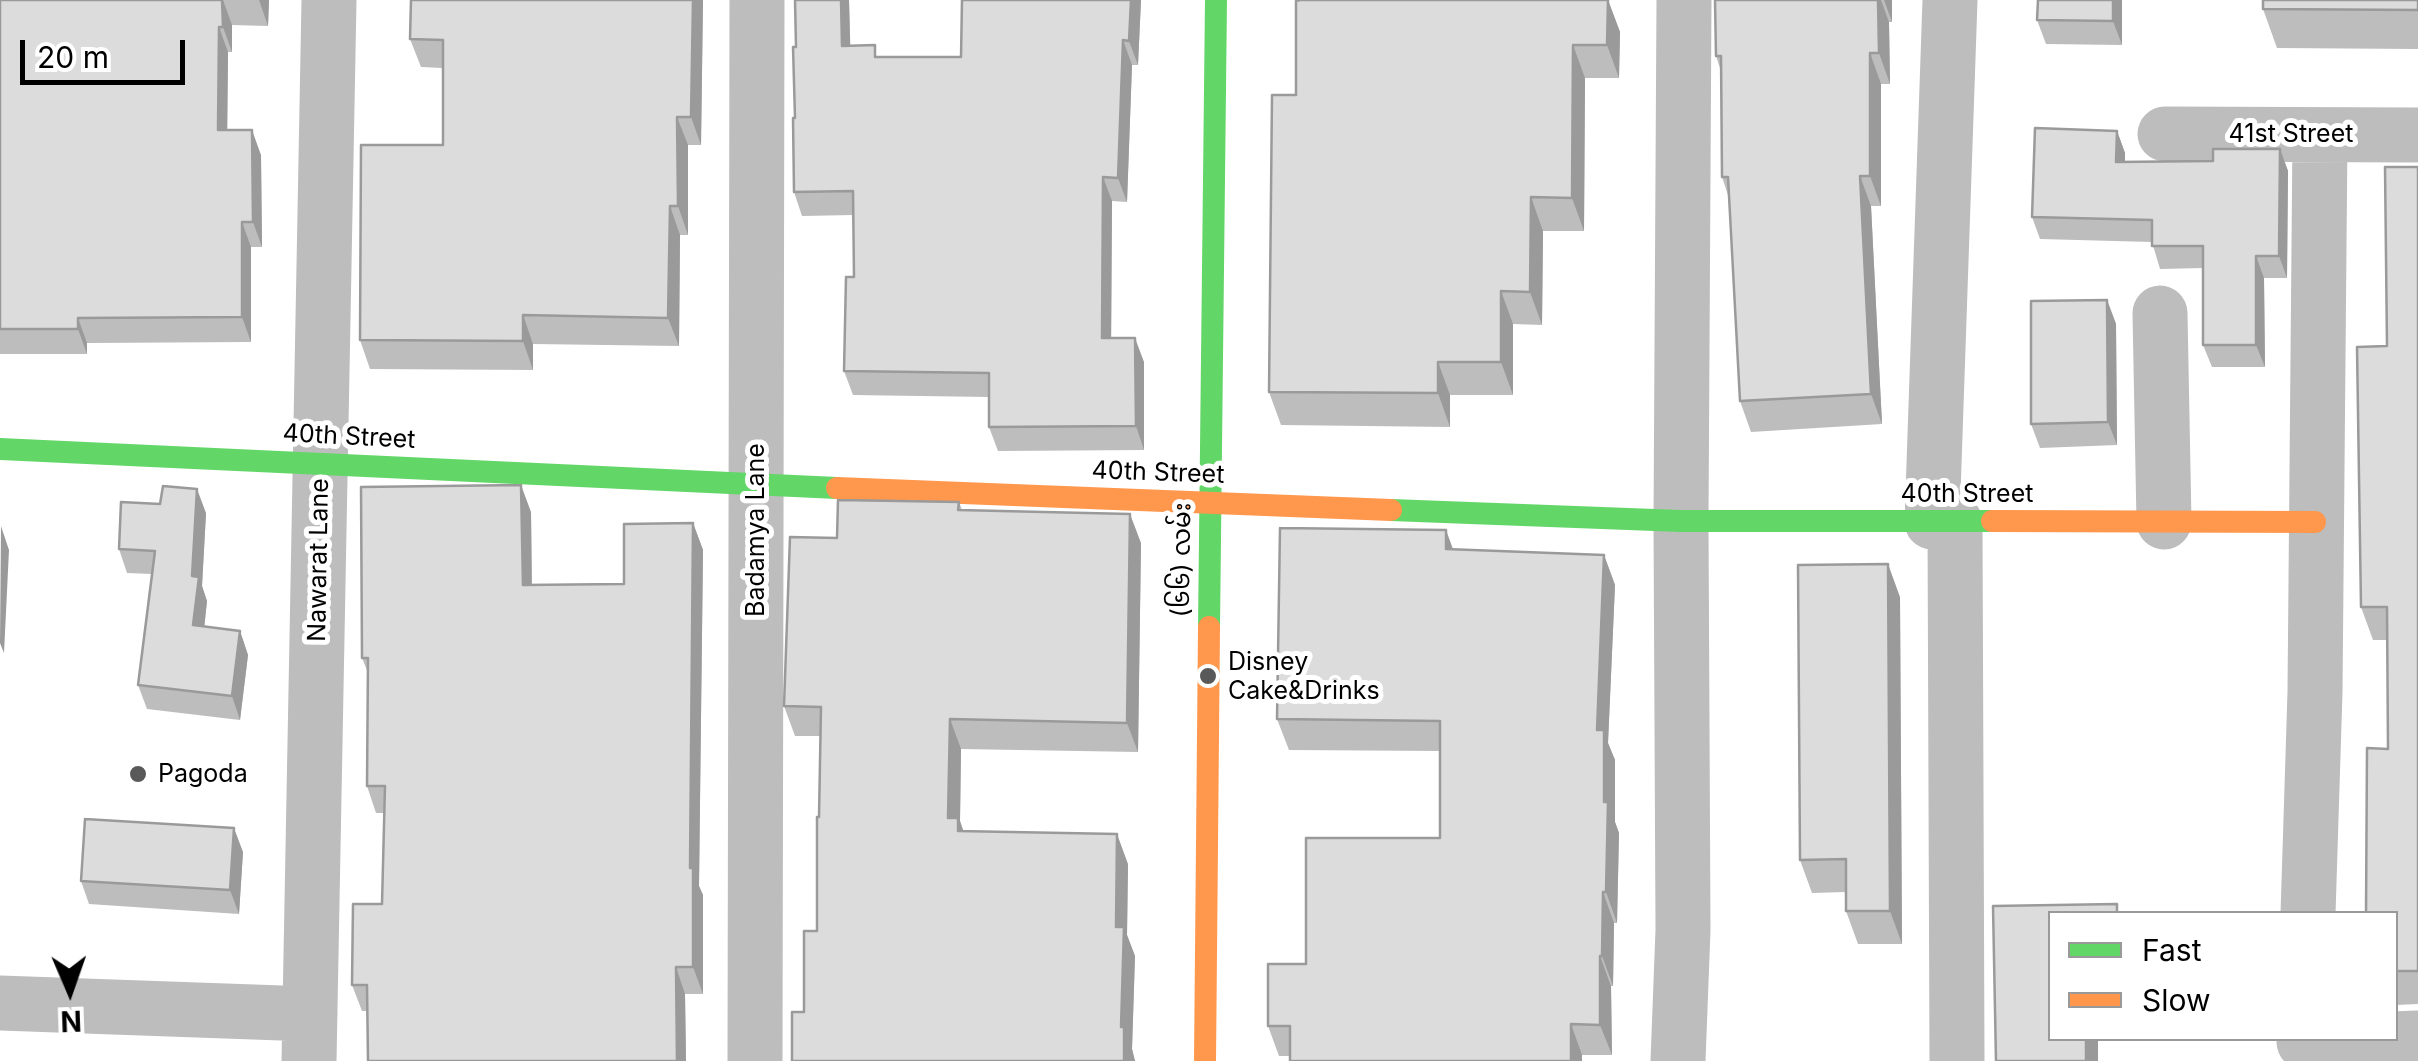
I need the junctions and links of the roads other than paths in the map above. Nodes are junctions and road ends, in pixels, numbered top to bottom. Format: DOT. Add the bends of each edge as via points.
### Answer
graph roads {
  1 [pos="329,0"];
  2 [pos="757,0"];
  3 [pos="1216,0"];
  4 [pos="1684,0"];
  5 [pos="1950,0"];
  6 [pos="2165,134"];
  7 [pos="2320,134"];
  8 [pos="2418,135"];
  9 [pos="2160,313"];
  10 [pos="0,449"];
  11 [pos="320,463"];
  12 [pos="756,485"];
  13 [pos="1210,502"];
  14 [pos="1681,521"];
  15 [pos="1943,522"];
  16 [pos="2164,522"];
  17 [pos="2315,522"];
  18 [pos="2308,911"];
  19 [pos="0,1004"];
  20 [pos="309,1038"];
  21 [pos="2380,1041"];
  22 [pos="2303,1047"];
  23 [pos="755,1061"];
  24 [pos="1205,1061"];
  25 [pos="1678,1061"];
  26 [pos="1958,1061"];
  1 -- 11 [label="street, Nawarat Lane"];
  2 -- 12 [label="street, Badamya Lane"];
  3 -- 13 [label="street, (၆၆) လမ်း"];
  4 -- 14 [label="street"];
  5 -- 15 [label="street"];
  6 -- 7 [label="street, 41st Street"];
  7 -- 8 [label="street, 41st Street"];
  7 -- 17 [label="street"];
  9 -- 16 [label="street"];
  10 -- 11 [label="street, 40th Street"];
  11 -- 12 [label="street, 40th Street"];
  11 -- 20 [label="street, Nawarat Lane"];
  12 -- 13 [label="street, 40th Street"];
  12 -- 23 [label="street, Badamya Lane"];
  13 -- 14 [label="street, 40th Street"];
  13 -- 24 [label="street, (၆၆) လမ်း"];
  14 -- 15 [label="street, 40th Street"];
  14 -- 25 [label="street"];
  15 -- 16 [label="street, 40th Street"];
  15 -- 26 [label="street"];
  16 -- 17 [label="street, 40th Street"];
  17 -- 18 [label="street"];
  19 -- 20 [label="street"];
  21 -- 22 [label="street"];
}
